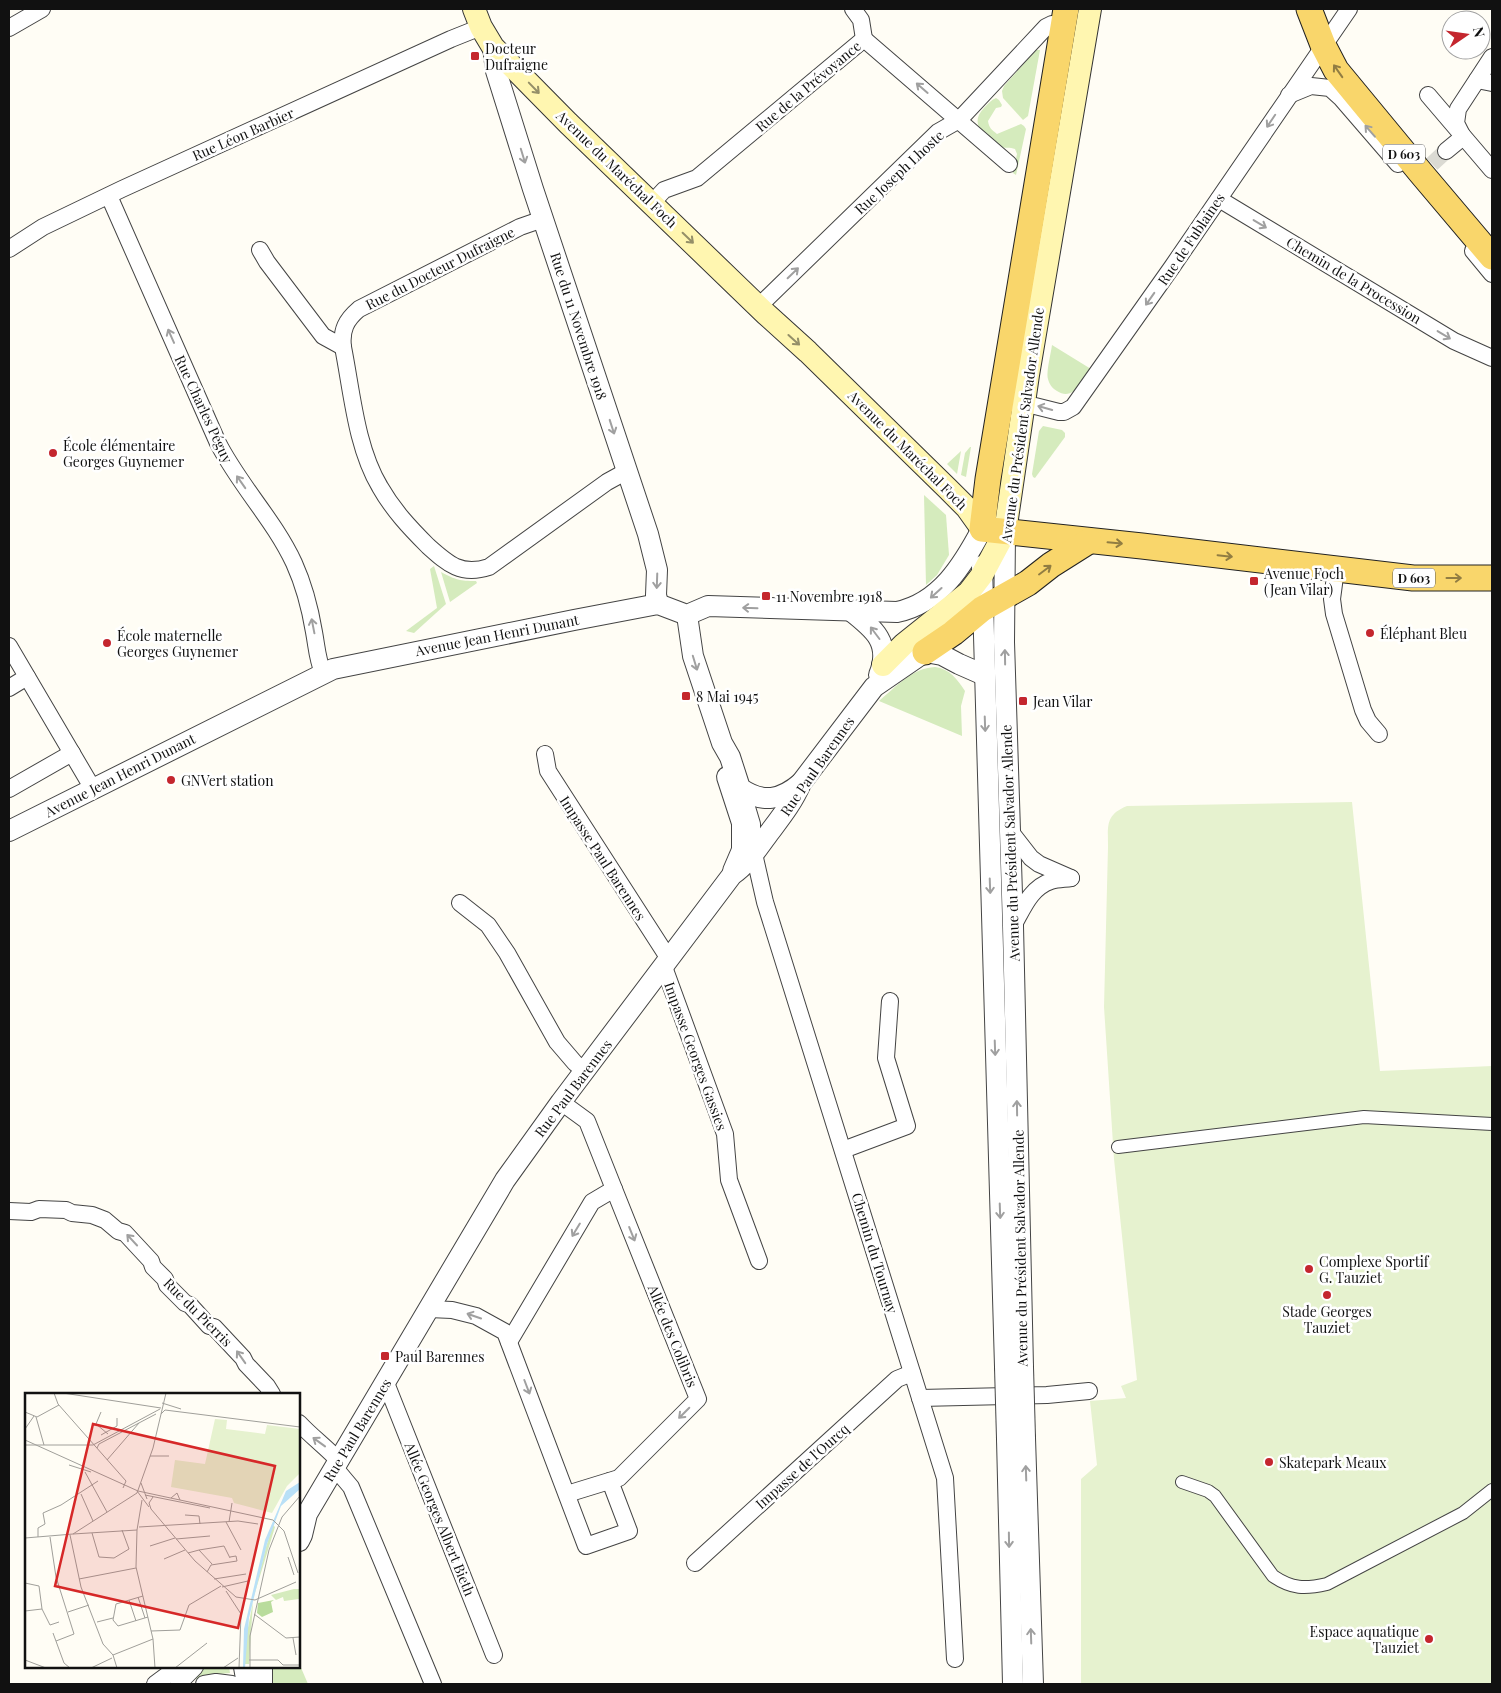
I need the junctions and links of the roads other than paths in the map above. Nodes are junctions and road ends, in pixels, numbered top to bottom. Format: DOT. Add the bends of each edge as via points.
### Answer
graph roads {
  1 [pos="42,9"];
  2 [pos="853,9"];
  3 [pos="1090,9"];
  4 [pos="1309,9"];
  5 [pos="1349,9"];
  6 [pos="1069,15"];
  7 [pos="478,18"];
  8 [pos="9,28"];
  9 [pos="864,39"];
  10 [pos="1323,45"];
  11 [pos="493,47"];
  12 [pos="1492,57"];
  13 [pos="1077,78"];
  14 [pos="1485,82"];
  15 [pos="1428,95"];
  16 [pos="1289,96"];
  17 [pos="959,120"];
  18 [pos="1463,138"];
  19 [pos="1446,151"];
  20 [pos="1009,164"];
  21 [pos="1492,170"];
  22 [pos="109,196"];
  23 [pos="1218,199"];
  24 [pos="652,203"];
  25 [pos="543,219"];
  26 [pos="9,249"];
  27 [pos="260,250"];
  28 [pos="1492,257"];
  29 [pos="1492,274"];
  30 [pos="758,307"];
  31 [pos="343,347"];
  32 [pos="1492,358"];
  33 [pos="1012,401"];
  34 [pos="627,471"];
  35 [pos="993,531"];
  36 [pos="1089,541"];
  37 [pos="1336,569"];
  38 [pos="982,575"];
  39 [pos="1492,578"];
  40 [pos="1004,596"];
  41 [pos="658,604"];
  42 [pos="982,609"];
  43 [pos="851,611"];
  44 [pos="687,614"];
  45 [pos="9,646"];
  46 [pos="925,652"];
  47 [pos="883,665"];
  48 [pos="323,673"];
  49 [pos="984,675"];
  50 [pos="27,677"];
  51 [pos="874,687"];
  52 [pos="9,688"];
  53 [pos="1379,734"];
  54 [pos="722,743"];
  55 [pos="72,753"];
  56 [pos="545,754"];
  57 [pos="801,783"];
  58 [pos="740,788"];
  59 [pos="9,789"];
  60 [pos="93,789"];
  61 [pos="9,830"];
  62 [pos="1010,831"];
  63 [pos="754,854"];
  64 [pos="732,875"];
  65 [pos="460,903"];
  66 [pos="1013,926"];
  67 [pos="667,963"];
  68 [pos="890,1001"];
  69 [pos="585,1071"];
  70 [pos="561,1102"];
  71 [pos="1492,1124"];
  72 [pos="1118,1146"];
  73 [pos="843,1150"];
  74 [pos="614,1189"];
  75 [pos="9,1211"];
  76 [pos="759,1261"];
  77 [pos="429,1309"];
  78 [pos="509,1342"];
  79 [pos="1014,1367"];
  80 [pos="912,1373"];
  81 [pos="386,1382"];
  82 [pos="1089,1391"];
  83 [pos="271,1393"];
  84 [pos="920,1398"];
  85 [pos="300,1424"];
  86 [pos="1016,1439"];
  87 [pos="337,1464"];
  88 [pos="610,1481"];
  89 [pos="1182,1482"];
  90 [pos="1492,1490"];
  91 [pos="567,1494"];
  92 [pos="303,1517"];
  93 [pos="300,1539"];
  94 [pos="695,1563"];
  95 [pos="494,1655"];
  96 [pos="955,1659"];
  97 [pos="177,1668"];
  98 [pos="194,1668"];
  99 [pos="246,1668"];
  100 [pos="258,1676"];
  101 [pos="155,1684"];
  102 [pos="178,1684"];
  103 [pos="204,1684"];
  104 [pos="232,1684"];
  105 [pos="433,1684"];
  106 [pos="1013,1684"];
  107 [pos="1032,1684"];
  1 -- 8 [label="street"];
  2 -- 9 [label="street" via="861,20"];
  3 -- 13 [label="main road, Avenue du Président Salvador Allende"];
  4 -- 10 [label="main road, D 603"];
  5 -- 10 [label="street, Rue de Fublaines"];
  6 -- 13 [label="street" via="1074,28"];
  6 -- 17 [label="street, Rue Joseph Lhoste" via="1046,27"];
  6 -- 33 [label="main road" via="1057,57 1062,95"];
  7 -- 11 [label="main road, Avenue du Maréchal Foch"];
  7 -- 22 [label="street, Rue Léon Barbier" via="444,42"];
  17 -- 9 [label="street, Rue de la Prévoyance, one-way"];
  9 -- 24 [label="street, Rue de la Prévoyance" via="697,178 664,190"];
  10 -- 16 [label="street, Rue de Fublaines"];
  28 -- 10 [label="main road, D 603, one-way" via="1426,169 1336,70"];
  11 -- 24 [label="main road, Avenue du Maréchal Foch, one-way"];
  11 -- 25 [label="street, Rue du 11 Novembre 1918, one-way" via="496,71"];
  12 -- 14 [label="street"];
  13 -- 33 [label="main road, Avenue du Président Salvador Allende"];
  14 -- 18 [label="street" via="1458,109 1456,123"];
  15 -- 18 [label="street"];
  16 -- 23 [label="street, Rue de Fublaines, one-way"];
  29 -- 16 [label="street, one-way" via="1330,88 1311,86"];
  17 -- 20 [label="street, Rue de la Prévoyance"];
  30 -- 17 [label="street, Rue Joseph Lhoste, one-way" via="938,132"];
  18 -- 19 [label="street"];
  18 -- 21 [label="street"];
  22 -- 26 [label="street, Rue Léon Barbier" via="43,228"];
  48 -- 22 [label="street, Rue Charles Péguy, one-way" via="317,657 308,603 296,568 281,539 218,444"];
  23 -- 32 [label="street, Chemin de la Procession, one-way" via="1454,340"];
  23 -- 33 [label="street, Rue de Fublaines, one-way" via="1073,407 1059,412"];
  24 -- 30 [label="main road, Avenue du Maréchal Foch, one-way"];
  25 -- 31 [label="street, Rue du Docteur Dufraigne" via="520,227 359,309 345,323"];
  25 -- 34 [label="street, Rue du 11 Novembre 1918, one-way"];
  27 -- 31 [label="street" via="323,336"];
  30 -- 35 [label="main road, Avenue du Maréchal Foch, one-way"];
  31 -- 34 [label="street, Rue du Docteur Dufraigne" via="360,436 379,486 412,531 454,567 476,571 488,567"];
  33 -- 35 [label="main road, Avenue du Président Salvador Allende" via="988,479"];
  34 -- 41 [label="street, Rue du 11 Novembre 1918, one-way" via="655,558"];
  35 -- 36 [label="main road, D 603"];
  35 -- 38 [label="main road"];
  35 -- 40 [label="street, Avenue du Président Salvador Allende"];
  35 -- 43 [label="street, one-way" via="940,590 919,606 898,612"];
  36 -- 37 [label="main road, D 603, one-way"];
  40 -- 36 [label="main road, one-way"];
  37 -- 39 [label="main road, D 603, one-way" via="1413,578"];
  37 -- 53 [label="street" via="1332,599 1334,614 1363,710"];
  38 -- 42 [label="street, Avenue du Président Salvador Allende"];
  38 -- 47 [label="main road" via="969,592"];
  40 -- 42 [label="main road"];
  62 -- 40 [label="street, Avenue du Président Salvador Allende, one-way"];
  41 -- 44 [label="street"];
  41 -- 48 [label="street, Avenue Jean Henri Dunant"];
  42 -- 46 [label="main road"];
  42 -- 49 [label="street, Avenue du Président Salvador Allende"];
  43 -- 44 [label="street, one-way" via="708,606"];
  47 -- 43 [label="street, one-way" via="881,640"];
  44 -- 54 [label="street, one-way" via="692,656"];
  45 -- 50 [label="street"];
  46 -- 49 [label="street" via="942,655"];
  46 -- 51 [label="street, Rue Paul Barennes"];
  47 -- 51 [label="street, Rue Paul Barennes"];
  48 -- 60 [label="street, Avenue Jean Henri Dunant"];
  49 -- 79 [label="street, Avenue du Président Salvador Allende, one-way"];
  50 -- 52 [label="street"];
  50 -- 55 [label="street"];
  51 -- 57 [label="street, Rue Paul Barennes"];
  54 -- 58 [label="street"];
  54 -- 64 [label="street" via="721,760 742,823 742,850"];
  55 -- 59 [label="street"];
  55 -- 60 [label="street"];
  56 -- 67 [label="street, Impasse Paul Barennes" via="548,771"];
  57 -- 58 [label="street" via="780,797 755,796"];
  57 -- 63 [label="street, Rue Paul Barennes" via="794,800"];
  58 -- 63 [label="street, Chemin du Tournay" via="752,824"];
  60 -- 61 [label="street, Avenue Jean Henri Dunant"];
  62 -- 66 [label="street, Avenue du Président Salvador Allende"];
  62 -- 66 [label="street" via="1031,858 1071,878 1051,881 1039,887 1027,899"];
  63 -- 64 [label="street, Rue Paul Barennes" via="743,868"];
  63 -- 73 [label="street, Chemin du Tournay" via="765,902"];
  64 -- 67 [label="street, Rue Paul Barennes"];
  65 -- 69 [label="street" via="488,925 557,1042"];
  79 -- 66 [label="street, Avenue du Président Salvador Allende, one-way"];
  67 -- 69 [label="street, Rue Paul Barennes"];
  67 -- 76 [label="street, Impasse Georges Gassies" via="725,1134 729,1180"];
  68 -- 73 [label="street" via="886,1058 907,1126"];
  69 -- 70 [label="street, Rue Paul Barennes"];
  70 -- 74 [label="street, Allée des Colibris" via="587,1121"];
  70 -- 77 [label="street, Rue Paul Barennes" via="505,1180"];
  71 -- 72 [label="street" via="1364,1117"];
  73 -- 80 [label="street, Chemin du Tournay"];
  74 -- 78 [label="street, one-way" via="592,1202"];
  74 -- 88 [label="street, Allée des Colibris, one-way" via="698,1400 619,1478"];
  83 -- 75 [label="street, Rue du Pierris, one-way" via="214,1327 209,1326 167,1285 151,1261 125,1233 105,1220 82,1213 39,1209"];
  78 -- 77 [label="street, one-way" via="504,1332 476,1316"];
  77 -- 81 [label="street, Rue Paul Barennes"];
  78 -- 91 [label="street, one-way"];
  79 -- 86 [label="street, Avenue du Président Salvador Allende, bridge"];
  80 -- 84 [label="street, Chemin du Tournay"];
  80 -- 94 [label="street, Impasse de l'Ourcq" via="897,1379"];
  81 -- 87 [label="street, Rue Paul Barennes"];
  81 -- 95 [label="street, Allée Georges Albert Bieth"];
  82 -- 84 [label="street" via="1047,1396"];
  84 -- 96 [label="street, Chemin du Tournay" via="945,1478"];
  87 -- 85 [label="street, one-way" via="322,1443"];
  86 -- 106 [label="street, Avenue du Président Salvador Allende, one-way"];
  107 -- 86 [label="street, Avenue du Président Salvador Allende, one-way"];
  87 -- 92 [label="street, Rue Paul Barennes"];
  87 -- 105 [label="street" via="351,1487"];
  88 -- 91 [label="street, Allée des Colibris"];
  88 -- 91 [label="street" via="629,1530 586,1546"];
  89 -- 90 [label="street" via="1215,1496 1273,1576 1284,1584 1311,1588 1327,1584 1463,1513"];
  92 -- 93 [label="street, Rue Paul Barennes"];
  97 -- 101 [label="street"];
  98 -- 102 [label="street"];
  99 -- 100 [label="street"];
  103 -- 104 [label="street"];
}
